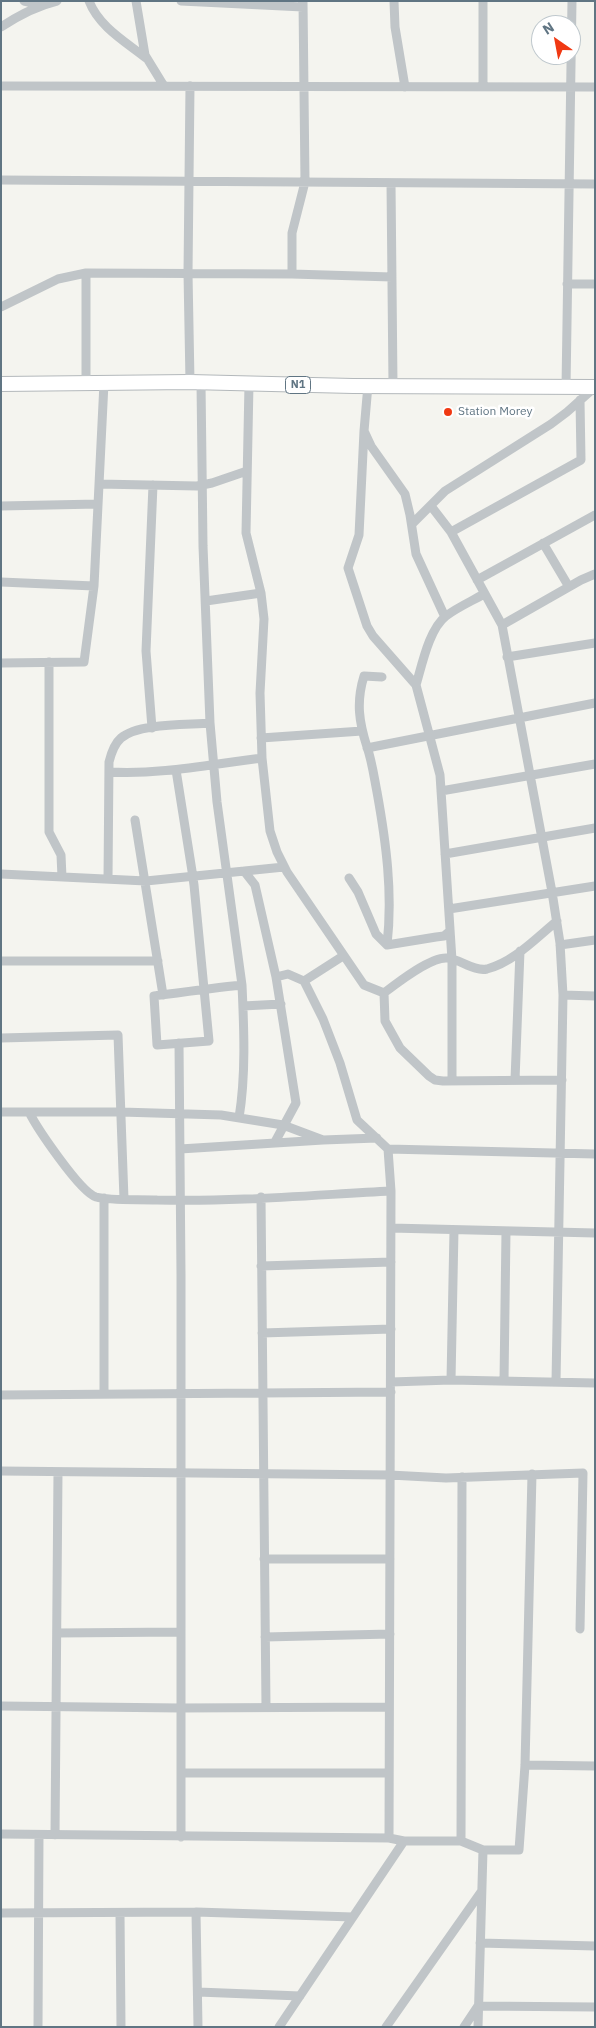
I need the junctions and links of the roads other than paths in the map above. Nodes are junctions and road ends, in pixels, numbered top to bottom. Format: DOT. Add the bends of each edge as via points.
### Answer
graph roads {
  1 [pos="24,1"];
  2 [pos="56,1"];
  3 [pos="89,1"];
  4 [pos="136,1"];
  5 [pos="181,1"];
  6 [pos="394,1"];
  7 [pos="482,1"];
  8 [pos="572,1"];
  9 [pos="303,4"];
  10 [pos="41,5"];
  11 [pos="1,27"];
  12 [pos="146,58"];
  13 [pos="1,86"];
  14 [pos="164,86"];
  15 [pos="190,86"];
  16 [pos="304,86"];
  17 [pos="405,87"];
  18 [pos="483,87"];
  19 [pos="571,87"];
  20 [pos="595,87"];
  21 [pos="1,180"];
  22 [pos="190,181"];
  23 [pos="305,182"];
  24 [pos="391,183"];
  25 [pos="569,184"];
  26 [pos="595,184"];
  27 [pos="86,273"];
  28 [pos="188,273"];
  29 [pos="292,274"];
  30 [pos="392,277"];
  31 [pos="567,284"];
  32 [pos="595,284"];
  33 [pos="1,307"];
  34 [pos="86,382"];
  35 [pos="196,382"];
  36 [pos="104,383"];
  37 [pos="1,384"];
  38 [pos="249,384"];
  39 [pos="368,385"];
  40 [pos="393,385"];
  41 [pos="566,387"];
  42 [pos="595,387"];
  43 [pos="580,400"];
  44 [pos="364,431"];
  45 [pos="247,471"];
  46 [pos="99,484"];
  47 [pos="153,485"];
  48 [pos="201,486"];
  49 [pos="98,504"];
  50 [pos="1,506"];
  51 [pos="432,506"];
  52 [pos="595,515"];
  53 [pos="412,524"];
  54 [pos="451,532"];
  55 [pos="543,543"];
  56 [pos="595,574"];
  57 [pos="477,580"];
  58 [pos="1,582"];
  59 [pos="94,586"];
  60 [pos="569,587"];
  61 [pos="261,593"];
  62 [pos="484,594"];
  63 [pos="206,601"];
  64 [pos="445,617"];
  65 [pos="502,625"];
  66 [pos="595,643"];
  67 [pos="507,657"];
  68 [pos="49,662"];
  69 [pos="1,663"];
  70 [pos="382,677"];
  71 [pos="416,685"];
  72 [pos="595,703"];
  73 [pos="519,717"];
  74 [pos="210,723"];
  75 [pos="152,728"];
  76 [pos="362,731"];
  77 [pos="429,736"];
  78 [pos="262,738"];
  79 [pos="367,748"];
  80 [pos="262,758"];
  81 [pos="213,764"];
  82 [pos="595,764"];
  83 [pos="176,770"];
  84 [pos="109,772"];
  85 [pos="531,776"];
  86 [pos="441,792"];
  87 [pos="135,820"];
  88 [pos="595,828"];
  89 [pos="541,838"];
  90 [pos="445,854"];
  91 [pos="284,867"];
  92 [pos="244,871"];
  93 [pos="226,873"];
  94 [pos="1,874"];
  95 [pos="193,876"];
  96 [pos="62,877"];
  97 [pos="349,878"];
  98 [pos="108,879"];
  99 [pos="146,881"];
  100 [pos="595,886"];
  101 [pos="552,892"];
  102 [pos="449,909"];
  103 [pos="557,921"];
  104 [pos="450,931"];
  105 [pos="595,940"];
  106 [pos="387,944"];
  107 [pos="560,945"];
  108 [pos="520,951"];
  109 [pos="343,956"];
  110 [pos="452,960"];
  111 [pos="1,961"];
  112 [pos="158,962"];
  113 [pos="276,977"];
  114 [pos="304,981"];
  115 [pos="242,985"];
  116 [pos="204,989"];
  117 [pos="384,993"];
  118 [pos="163,994"];
  119 [pos="563,996"];
  120 [pos="595,996"];
  121 [pos="281,1004"];
  122 [pos="243,1006"];
  123 [pos="1,1038"];
  124 [pos="179,1043"];
  125 [pos="515,1080"];
  126 [pos="562,1080"];
  127 [pos="452,1081"];
  128 [pos="1,1112"];
  129 [pos="29,1112"];
  130 [pos="121,1112"];
  131 [pos="180,1114"];
  132 [pos="240,1118"];
  133 [pos="283,1125"];
  134 [pos="377,1138"];
  135 [pos="323,1140"];
  136 [pos="274,1142"];
  137 [pos="180,1149"];
  138 [pos="388,1149"];
  139 [pos="561,1154"];
  140 [pos="595,1154"];
  141 [pos="391,1191"];
  142 [pos="261,1197"];
  143 [pos="104,1198"];
  144 [pos="124,1199"];
  145 [pos="180,1200"];
  146 [pos="391,1228"];
  147 [pos="454,1230"];
  148 [pos="506,1231"];
  149 [pos="559,1233"];
  150 [pos="595,1233"];
  151 [pos="391,1262"];
  152 [pos="261,1266"];
  153 [pos="391,1329"];
  154 [pos="262,1333"];
  155 [pos="451,1380"];
  156 [pos="504,1381"];
  157 [pos="391,1382"];
  158 [pos="556,1382"];
  159 [pos="595,1383"];
  160 [pos="391,1392"];
  161 [pos="263,1393"];
  162 [pos="104,1394"];
  163 [pos="181,1394"];
  164 [pos="1,1395"];
  165 [pos="1,1471"];
  166 [pos="58,1472"];
  167 [pos="180,1472"];
  168 [pos="264,1473"];
  169 [pos="532,1474"];
  170 [pos="390,1475"];
  171 [pos="462,1477"];
  172 [pos="264,1559"];
  173 [pos="390,1559"];
  174 [pos="580,1629"];
  175 [pos="180,1632"];
  176 [pos="57,1633"];
  177 [pos="390,1634"];
  178 [pos="265,1637"];
  179 [pos="1,1706"];
  180 [pos="56,1706"];
  181 [pos="389,1706"];
  182 [pos="266,1707"];
  183 [pos="180,1708"];
  184 [pos="525,1765"];
  185 [pos="595,1766"];
  186 [pos="181,1773"];
  187 [pos="389,1773"];
  188 [pos="1,1834"];
  189 [pos="39,1835"];
  190 [pos="55,1835"];
  191 [pos="181,1837"];
  192 [pos="389,1838"];
  193 [pos="404,1841"];
  194 [pos="461,1842"];
  195 [pos="483,1850"];
  196 [pos="481,1892"];
  197 [pos="120,1912"];
  198 [pos="196,1912"];
  199 [pos="1,1913"];
  200 [pos="39,1913"];
  201 [pos="353,1917"];
  202 [pos="480,1943"];
  203 [pos="595,1946"];
  204 [pos="198,1992"];
  205 [pos="300,1996"];
  206 [pos="478,2006"];
  207 [pos="595,2007"];
  208 [pos="38,2027"];
  209 [pos="121,2027"];
  210 [pos="198,2027"];
  211 [pos="279,2027"];
  212 [pos="386,2027"];
  213 [pos="464,2027"];
  214 [pos="478,2027"];
  1 -- 10 [label="street"];
  2 -- 10 [label="street"];
  3 -- 12 [label="street" via="104,26"];
  4 -- 12 [label="street"];
  5 -- 9 [label="street"];
  6 -- 17 [label="street"];
  7 -- 18 [label="street"];
  8 -- 19 [label="street"];
  9 -- 16 [label="street"];
  10 -- 11 [label="street"];
  12 -- 14 [label="street"];
  13 -- 14 [label="street"];
  14 -- 15 [label="street"];
  15 -- 16 [label="street"];
  15 -- 22 [label="street"];
  16 -- 17 [label="street"];
  16 -- 23 [label="street"];
  17 -- 18 [label="street"];
  18 -- 19 [label="street"];
  19 -- 20 [label="street"];
  19 -- 25 [label="street"];
  21 -- 22 [label="street"];
  22 -- 23 [label="street"];
  22 -- 28 [label="street"];
  23 -- 24 [label="street"];
  23 -- 29 [label="street" via="292,233"];
  24 -- 25 [label="street"];
  24 -- 30 [label="street"];
  25 -- 26 [label="street"];
  25 -- 31 [label="street"];
  27 -- 28 [label="street"];
  27 -- 33 [label="street" via="58,279"];
  27 -- 34 [label="street"];
  28 -- 29 [label="street"];
  28 -- 35 [label="street"];
  29 -- 30 [label="street"];
  30 -- 40 [label="street"];
  31 -- 32 [label="street"];
  31 -- 41 [label="street"];
  34 -- 36 [label="main road, N1"];
  34 -- 37 [label="main road, N1"];
  35 -- 36 [label="main road, N1"];
  35 -- 38 [label="main road, N1"];
  35 -- 48 [label="street"];
  36 -- 46 [label="street"];
  38 -- 39 [label="main road, N1"];
  38 -- 45 [label="street"];
  39 -- 40 [label="main road, N1"];
  39 -- 44 [label="street"];
  40 -- 41 [label="main road, N1"];
  41 -- 42 [label="main road, N1"];
  42 -- 43 [label="street"];
  43 -- 51 [label="street" via="551,424 445,491"];
  43 -- 54 [label="street" via="581,460"];
  44 -- 53 [label="street" via="404,494"];
  44 -- 71 [label="street" via="359,535 348,568 367,626"];
  45 -- 48 [label="street"];
  45 -- 61 [label="street" via="246,533"];
  46 -- 47 [label="street"];
  46 -- 49 [label="street"];
  47 -- 48 [label="street"];
  47 -- 75 [label="street" via="146,651"];
  48 -- 63 [label="street"];
  49 -- 50 [label="street"];
  49 -- 59 [label="street"];
  51 -- 53 [label="street"];
  51 -- 54 [label="street"];
  52 -- 55 [label="street"];
  53 -- 64 [label="street" via="416,554"];
  54 -- 57 [label="street"];
  55 -- 57 [label="street"];
  55 -- 60 [label="street"];
  56 -- 60 [label="street"];
  57 -- 62 [label="street"];
  58 -- 59 [label="street"];
  59 -- 68 [label="street" via="84,662"];
  60 -- 65 [label="street"];
  61 -- 63 [label="street"];
  61 -- 78 [label="street" via="264,619 260,693"];
  62 -- 64 [label="street"];
  62 -- 65 [label="street"];
  63 -- 74 [label="street"];
  64 -- 71 [label="street" via="434,632"];
  65 -- 67 [label="street"];
  66 -- 67 [label="street"];
  67 -- 73 [label="street"];
  68 -- 69 [label="street"];
  68 -- 96 [label="street" via="49,832 61,855"];
  70 -- 76 [label="street" via="364,676 358,711"];
  71 -- 77 [label="street"];
  72 -- 73 [label="street"];
  73 -- 77 [label="street"];
  73 -- 85 [label="street"];
  74 -- 75 [label="street"];
  74 -- 81 [label="street"];
  75 -- 84 [label="street" via="134,731 121,738 113,749"];
  76 -- 78 [label="street"];
  76 -- 79 [label="street"];
  77 -- 79 [label="street"];
  77 -- 86 [label="street" via="440,775"];
  78 -- 80 [label="street"];
  79 -- 106 [label="street" via="387,849 390,917"];
  80 -- 81 [label="street"];
  80 -- 91 [label="street" via="270,831"];
  81 -- 83 [label="street"];
  81 -- 93 [label="street"];
  82 -- 85 [label="street"];
  83 -- 84 [label="street" via="137,774"];
  83 -- 95 [label="street"];
  84 -- 98 [label="street"];
  85 -- 86 [label="street"];
  85 -- 89 [label="street"];
  86 -- 90 [label="street"];
  87 -- 99 [label="street"];
  88 -- 89 [label="street"];
  89 -- 90 [label="street"];
  89 -- 101 [label="street"];
  90 -- 102 [label="street"];
  91 -- 92 [label="street"];
  91 -- 109 [label="street"];
  92 -- 93 [label="street"];
  92 -- 113 [label="street" via="255,885"];
  93 -- 95 [label="street"];
  93 -- 115 [label="street"];
  94 -- 96 [label="street"];
  95 -- 99 [label="street"];
  95 -- 116 [label="street"];
  96 -- 98 [label="street"];
  97 -- 106 [label="street" via="376,934"];
  98 -- 99 [label="street"];
  99 -- 112 [label="street"];
  100 -- 101 [label="street"];
  101 -- 102 [label="street"];
  101 -- 103 [label="street"];
  102 -- 104 [label="street"];
  103 -- 107 [label="street"];
  103 -- 108 [label="street"];
  104 -- 106 [label="street" via="444,936"];
  104 -- 110 [label="street"];
  105 -- 107 [label="street"];
  107 -- 119 [label="street"];
  108 -- 110 [label="street" via="506,962 485,969"];
  108 -- 125 [label="street"];
  109 -- 114 [label="street"];
  109 -- 117 [label="street" via="364,985"];
  110 -- 117 [label="street" via="436,960 406,976"];
  110 -- 127 [label="street"];
  111 -- 112 [label="street"];
  112 -- 118 [label="street"];
  113 -- 114 [label="street" via="288,974"];
  113 -- 121 [label="street"];
  114 -- 134 [label="street" via="340,1063 357,1120"];
  115 -- 116 [label="street"];
  115 -- 122 [label="street"];
  116 -- 118 [label="street"];
  116 -- 124 [label="street" via="209,1041"];
  117 -- 127 [label="street" via="385,1021 400,1048 435,1080"];
  118 -- 124 [label="street" via="154,996 157,1045"];
  119 -- 120 [label="street"];
  119 -- 126 [label="street"];
  121 -- 122 [label="street"];
  121 -- 133 [label="street" via="296,1103"];
  122 -- 132 [label="street" via="244,1086"];
  123 -- 130 [label="street" via="118,1035"];
  124 -- 131 [label="street"];
  125 -- 126 [label="street"];
  125 -- 127 [label="street"];
  126 -- 139 [label="street"];
  128 -- 129 [label="street"];
  129 -- 130 [label="street"];
  129 -- 143 [label="street" via="39,1131 79,1182 95,1197"];
  130 -- 131 [label="street"];
  130 -- 144 [label="street"];
  131 -- 132 [label="street"];
  131 -- 137 [label="street"];
  132 -- 133 [label="street"];
  133 -- 135 [label="street"];
  133 -- 136 [label="street"];
  134 -- 135 [label="street"];
  134 -- 138 [label="street"];
  135 -- 136 [label="street"];
  136 -- 137 [label="street"];
  137 -- 145 [label="street"];
  138 -- 139 [label="street"];
  138 -- 141 [label="street"];
  139 -- 140 [label="street"];
  139 -- 149 [label="street"];
  141 -- 142 [label="street"];
  141 -- 146 [label="street"];
  142 -- 145 [label="street"];
  142 -- 152 [label="street"];
  143 -- 144 [label="street"];
  143 -- 162 [label="street"];
  144 -- 145 [label="street"];
  145 -- 163 [label="street"];
  146 -- 147 [label="street"];
  146 -- 151 [label="street"];
  147 -- 148 [label="street"];
  147 -- 155 [label="street"];
  148 -- 149 [label="street"];
  148 -- 156 [label="street"];
  149 -- 150 [label="street"];
  149 -- 158 [label="street"];
  151 -- 152 [label="street"];
  151 -- 153 [label="street"];
  152 -- 154 [label="street"];
  153 -- 154 [label="street"];
  153 -- 157 [label="street"];
  154 -- 161 [label="street"];
  155 -- 156 [label="street"];
  155 -- 157 [label="street"];
  156 -- 158 [label="street"];
  157 -- 160 [label="street"];
  158 -- 159 [label="street"];
  160 -- 161 [label="street"];
  160 -- 170 [label="street"];
  161 -- 163 [label="street"];
  161 -- 168 [label="street"];
  162 -- 163 [label="street"];
  162 -- 164 [label="street"];
  163 -- 167 [label="street"];
  165 -- 166 [label="street"];
  166 -- 167 [label="street"];
  166 -- 176 [label="street"];
  167 -- 168 [label="street"];
  167 -- 175 [label="street"];
  168 -- 170 [label="street"];
  168 -- 172 [label="street"];
  169 -- 171 [label="street"];
  169 -- 174 [label="street" via="583,1473"];
  169 -- 184 [label="street"];
  170 -- 171 [label="street"];
  170 -- 173 [label="street"];
  171 -- 194 [label="street"];
  172 -- 173 [label="street"];
  172 -- 178 [label="street"];
  173 -- 177 [label="street"];
  175 -- 176 [label="street"];
  175 -- 183 [label="street"];
  176 -- 180 [label="street"];
  177 -- 178 [label="street"];
  177 -- 181 [label="street"];
  178 -- 182 [label="street"];
  179 -- 180 [label="street"];
  180 -- 183 [label="street"];
  180 -- 190 [label="street"];
  181 -- 182 [label="street"];
  181 -- 187 [label="street"];
  182 -- 183 [label="street"];
  183 -- 186 [label="street"];
  184 -- 185 [label="street"];
  184 -- 195 [label="street" via="519,1850"];
  186 -- 187 [label="street"];
  186 -- 191 [label="street"];
  187 -- 192 [label="street"];
  188 -- 189 [label="street"];
  189 -- 190 [label="street"];
  189 -- 200 [label="street"];
  190 -- 191 [label="street"];
  191 -- 192 [label="street"];
  192 -- 193 [label="street"];
  193 -- 194 [label="street"];
  193 -- 201 [label="street"];
  194 -- 195 [label="street"];
  195 -- 196 [label="street"];
  196 -- 202 [label="street"];
  196 -- 212 [label="street"];
  197 -- 198 [label="street"];
  197 -- 200 [label="street"];
  197 -- 209 [label="street"];
  198 -- 201 [label="street"];
  198 -- 204 [label="street"];
  199 -- 200 [label="street"];
  200 -- 208 [label="street"];
  201 -- 205 [label="street"];
  202 -- 203 [label="street"];
  202 -- 206 [label="street"];
  204 -- 205 [label="street"];
  204 -- 210 [label="street"];
  205 -- 211 [label="street"];
  206 -- 207 [label="street"];
  206 -- 213 [label="street"];
  206 -- 214 [label="street"];
}
